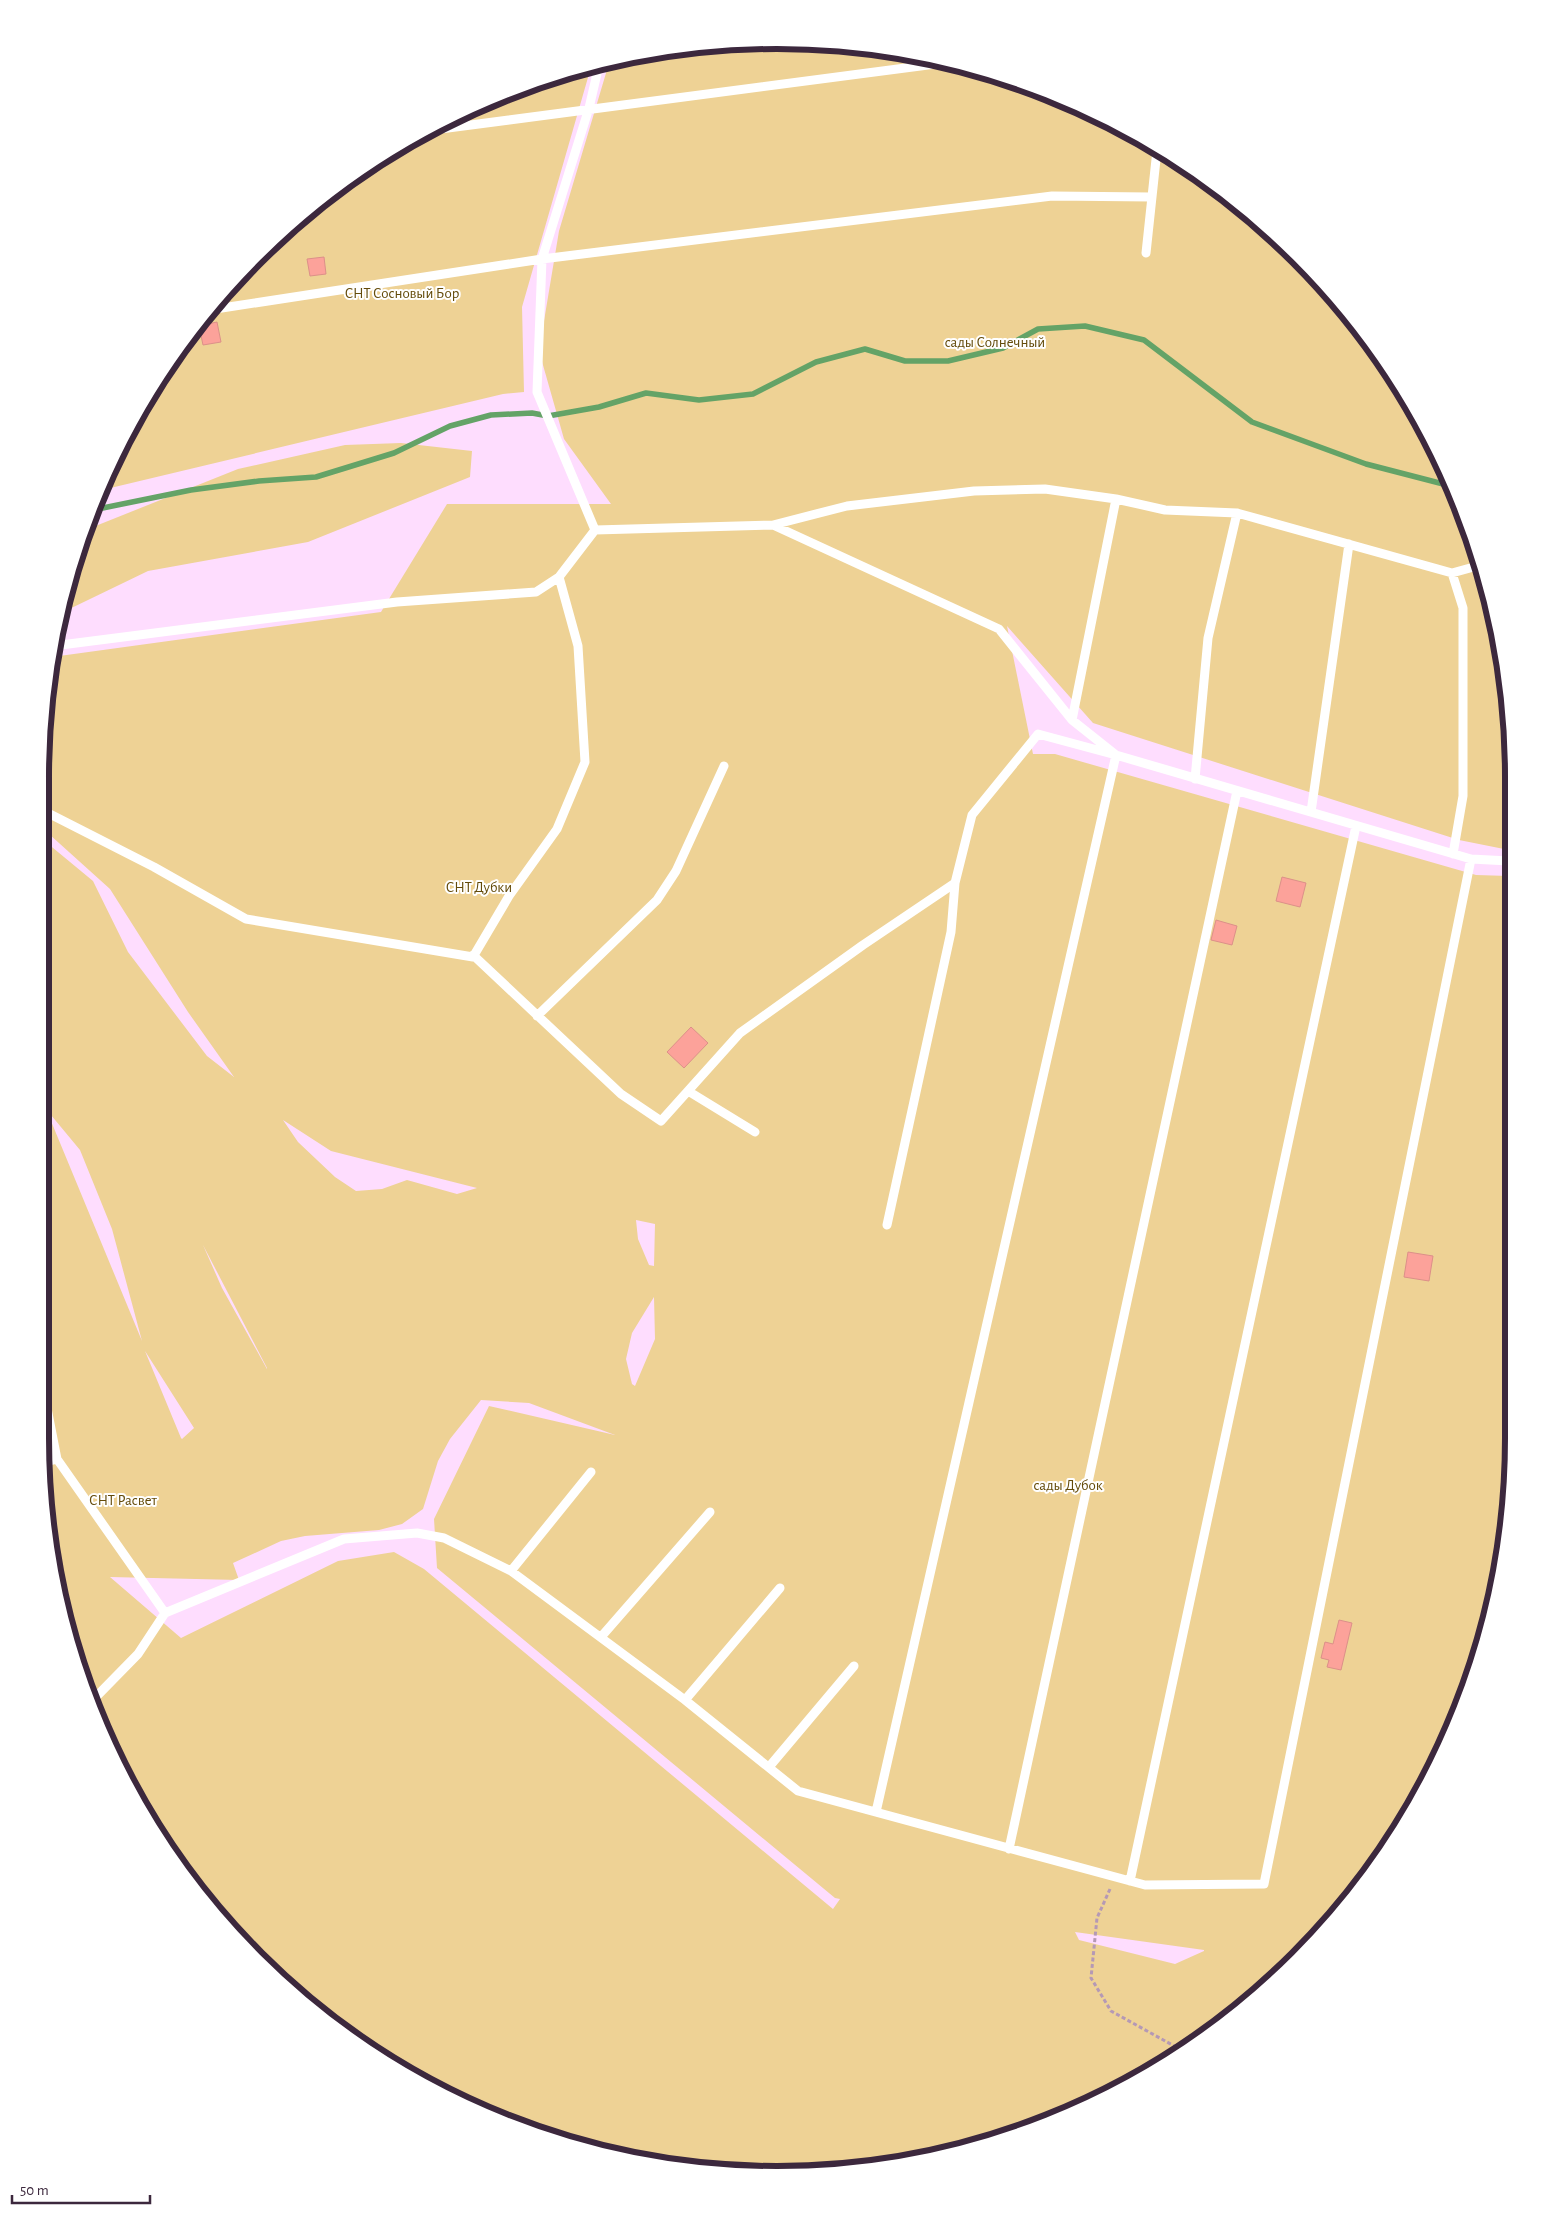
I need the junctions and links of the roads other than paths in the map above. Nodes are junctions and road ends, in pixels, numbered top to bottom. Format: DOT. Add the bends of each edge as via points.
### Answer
graph roads {
  1 [pos="927,65"];
  2 [pos="598,72"];
  3 [pos="589,108"];
  4 [pos="448,128"];
  5 [pos="1156,155"];
  6 [pos="1151,197"];
  7 [pos="1146,253"];
  8 [pos="542,259"];
  9 [pos="220,309"];
  10 [pos="1116,498"];
  11 [pos="1237,512"];
  12 [pos="774,525"];
  13 [pos="595,530"];
  14 [pos="1349,544"];
  15 [pos="1474,567"];
  16 [pos="1452,573"];
  17 [pos="559,577"];
  18 [pos="61,645"];
  19 [pos="1072,720"];
  20 [pos="1116,755"];
  21 [pos="724,766"];
  22 [pos="1195,778"];
  23 [pos="1237,791"];
  24 [pos="1311,812"];
  25 [pos="49,814"];
  26 [pos="1356,826"];
  27 [pos="1453,854"];
  28 [pos="1472,860"];
  29 [pos="1505,861"];
  30 [pos="955,883"];
  31 [pos="473,955"];
  32 [pos="537,1016"];
  33 [pos="688,1091"];
  34 [pos="755,1132"];
  35 [pos="887,1225"];
  36 [pos="49,1418"];
  37 [pos="57,1459"];
  38 [pos="49,1461"];
  39 [pos="591,1472"];
  40 [pos="710,1512"];
  41 [pos="512,1571"];
  42 [pos="780,1588"];
  43 [pos="165,1613"];
  44 [pos="601,1637"];
  45 [pos="854,1666"];
  46 [pos="96,1697"];
  47 [pos="685,1700"];
  48 [pos="769,1768"];
  49 [pos="876,1812"];
  50 [pos="1010,1849"];
  51 [pos="1130,1881"];
  1 -- 3 [label="lane"];
  2 -- 3 [label="lane"];
  3 -- 4 [label="lane"];
  3 -- 8 [label="lane"];
  5 -- 6 [label="lane"];
  6 -- 7 [label="lane"];
  6 -- 8 [label="lane" via="1052,196"];
  8 -- 9 [label="lane"];
  8 -- 13 [label="lane" via="537,392"];
  10 -- 11 [label="lane" via="1165,510"];
  10 -- 12 [label="lane" via="1045,489 974,490 847,506"];
  10 -- 19 [label="lane"];
  11 -- 14 [label="lane"];
  11 -- 22 [label="lane" via="1208,638"];
  12 -- 13 [label="lane"];
  12 -- 19 [label="lane" via="999,629"];
  13 -- 17 [label="lane"];
  14 -- 16 [label="lane"];
  14 -- 24 [label="lane"];
  15 -- 16 [label="lane"];
  16 -- 27 [label="lane" via="1463,608 1462,796"];
  17 -- 18 [label="lane" via="536,592 397,602"];
  17 -- 31 [label="lane" via="578,646 585,762 558,829 509,896"];
  19 -- 20 [label="lane"];
  20 -- 22 [label="lane"];
  20 -- 30 [label="lane" via="1038,734 972,815"];
  20 -- 49 [label="lane"];
  21 -- 32 [label="lane" via="676,871 657,900"];
  22 -- 23 [label="lane"];
  23 -- 24 [label="lane"];
  23 -- 50 [label="lane"];
  24 -- 26 [label="lane"];
  25 -- 31 [label="lane" via="246,919"];
  26 -- 27 [label="lane"];
  26 -- 51 [label="lane"];
  27 -- 28 [label="lane"];
  28 -- 29 [label="lane"];
  28 -- 51 [label="lane" via="1264,1884 1145,1886"];
  30 -- 33 [label="lane" via="740,1033"];
  30 -- 35 [label="lane" via="951,932"];
  31 -- 32 [label="lane"];
  32 -- 33 [label="lane" via="621,1094 661,1121"];
  33 -- 34 [label="lane"];
  36 -- 37 [label="lane"];
  37 -- 38 [label="lane"];
  37 -- 43 [label="lane"];
  39 -- 41 [label="lane"];
  40 -- 44 [label="lane"];
  41 -- 43 [label="lane" via="444,1538 417,1533 344,1539"];
  41 -- 44 [label="lane"];
  42 -- 47 [label="lane"];
  43 -- 46 [label="lane" via="138,1654"];
  44 -- 47 [label="lane"];
  45 -- 48 [label="lane"];
  47 -- 48 [label="lane"];
  48 -- 49 [label="lane" via="798,1791"];
  49 -- 50 [label="lane"];
  50 -- 51 [label="lane"];
}
